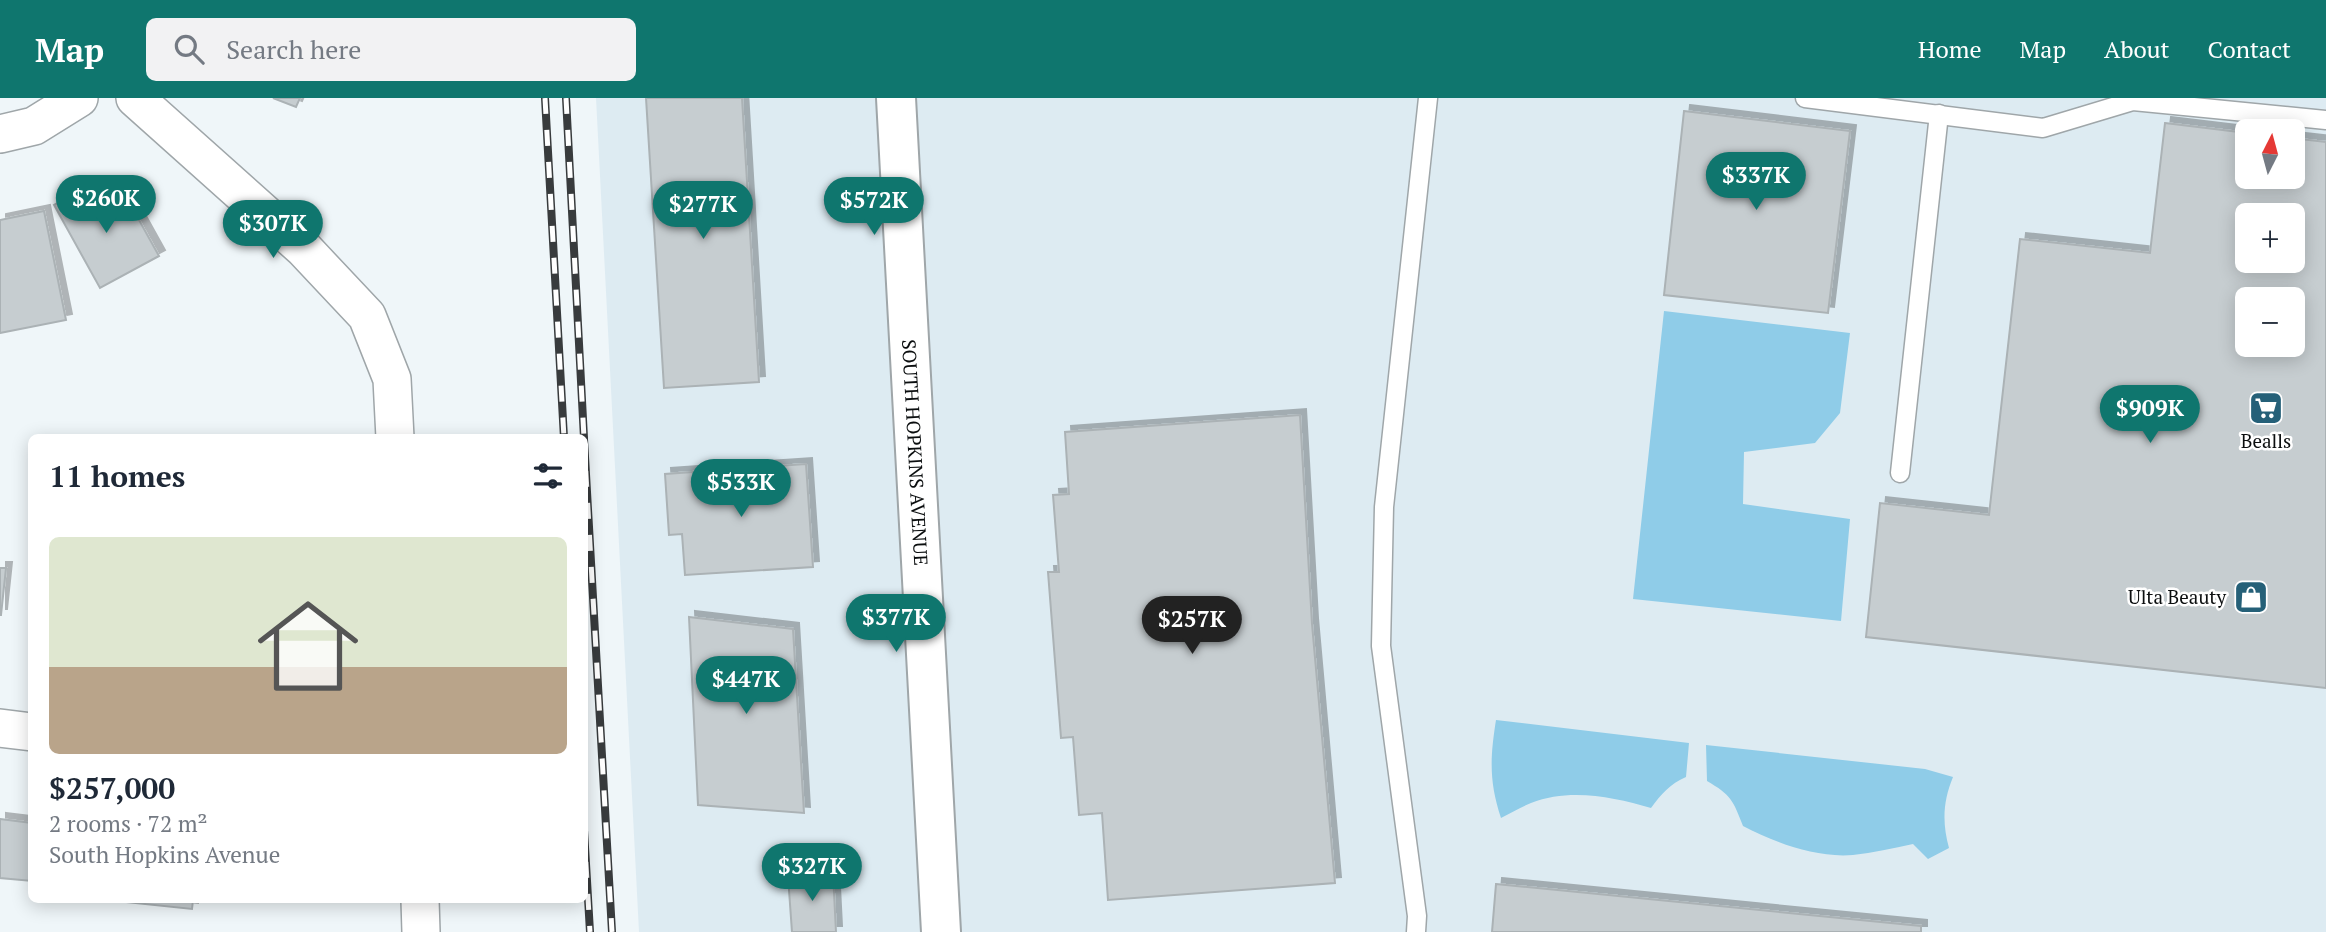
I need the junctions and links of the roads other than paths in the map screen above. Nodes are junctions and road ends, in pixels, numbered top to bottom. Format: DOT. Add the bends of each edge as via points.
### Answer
graph roads {
  1 [pos="79,98"];
  2 [pos="135,98"];
  3 [pos="897,98"];
  4 [pos="1428,98"];
  5 [pos="1805,98"];
  6 [pos="1939,114"];
  7 [pos="2326,120"];
  8 [pos="0,134"];
  9 [pos="395,434"];
  10 [pos="1899,474"];
  11 [pos="0,728"];
  12 [pos="28,732"];
  13 [pos="419,903"];
  14 [pos="421,932"];
  15 [pos="941,932"];
  16 [pos="1416,932"];
  1 -- 8 [label="street" via="34,126"];
  2 -- 9 [label="street" via="304,249 367,316 392,379"];
  3 -- 15 [label="street, SOUTH HOPKINS AVENUE"];
  4 -- 16 [label="lane" via="1384,507 1381,632"];
  5 -- 6 [label="lane"];
  6 -- 7 [label="lane" via="2043,128 2133,101"];
  6 -- 10 [label="lane"];
  11 -- 12 [label="street"];
  13 -- 14 [label="street"];
}
